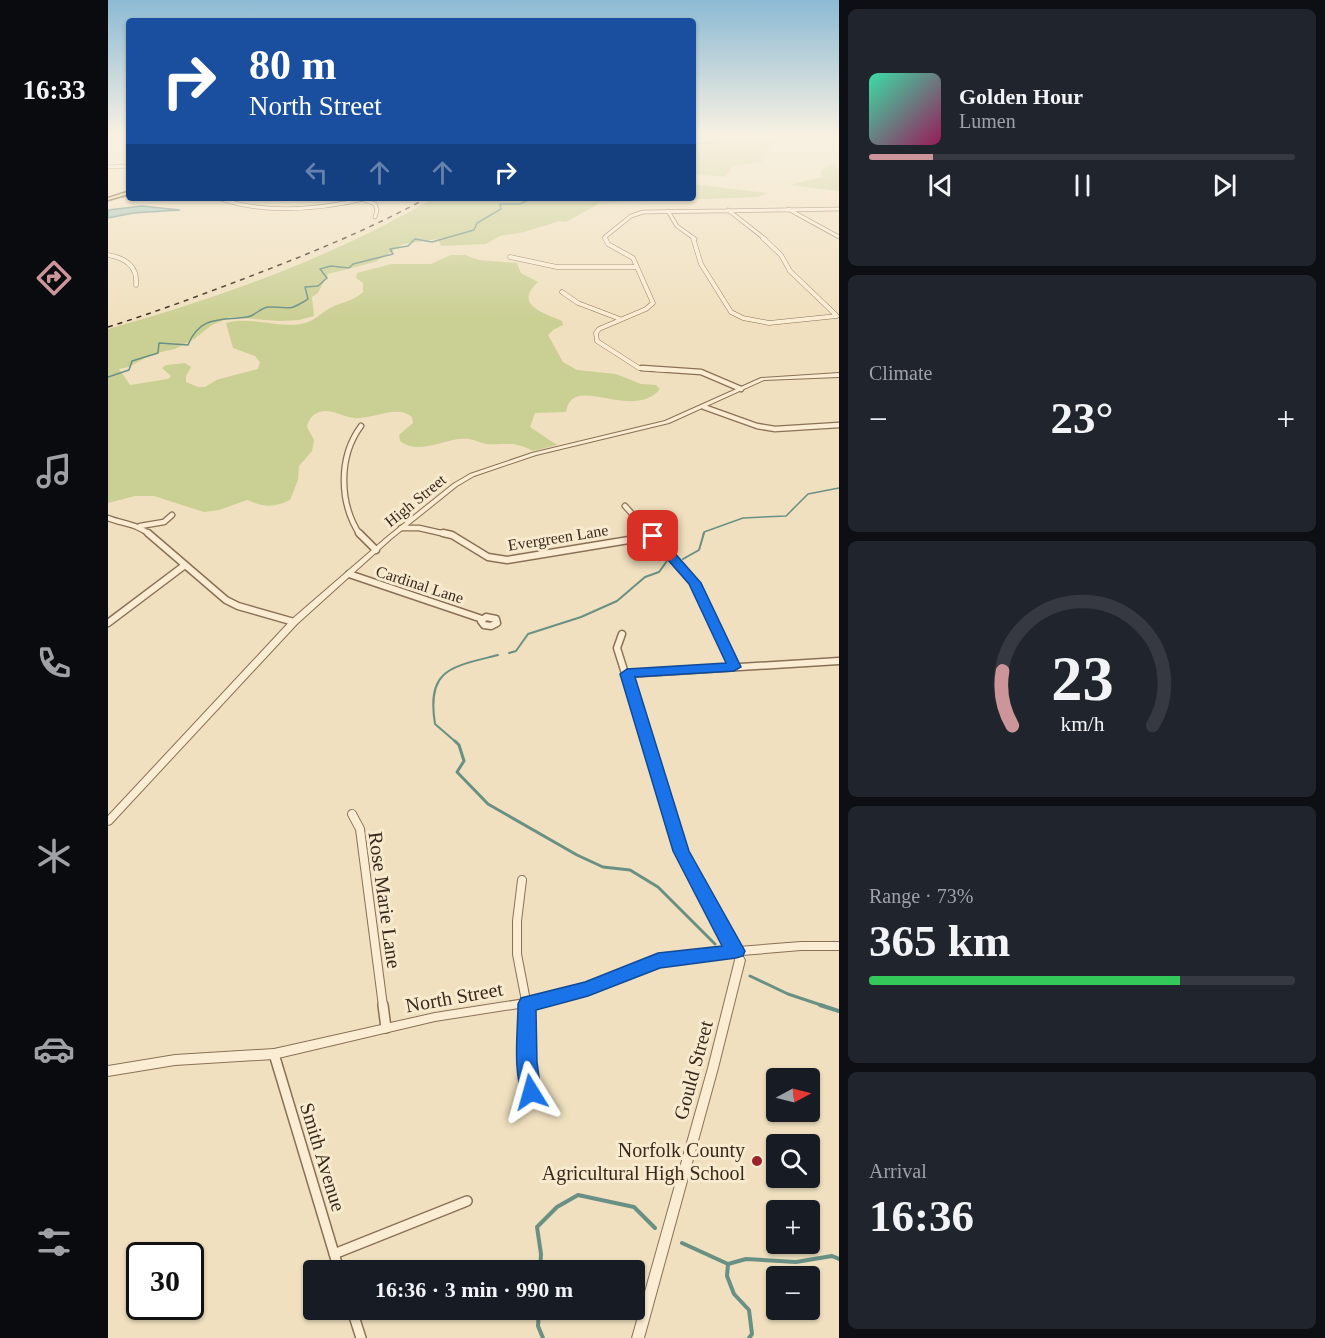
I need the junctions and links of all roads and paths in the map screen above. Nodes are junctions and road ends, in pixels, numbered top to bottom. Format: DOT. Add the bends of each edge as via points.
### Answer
graph roads {
  1 [pos="226,201"];
  2 [pos="358,201"];
  3 [pos="366,201"];
  4 [pos="787,209"];
  5 [pos="839,209"];
  6 [pos="728,210"];
  7 [pos="668,211"];
  8 [pos="375,217"];
  9 [pos="839,237"];
  10 [pos="108,255"];
  11 [pos="510,257"];
  12 [pos="637,267"];
  13 [pos="136,285"];
  14 [pos="562,292"];
  15 [pos="838,316"];
  16 [pos="621,319"];
  17 [pos="758,322"];
  18 [pos="756,330"];
  19 [pos="839,375"];
  20 [pos="741,388"];
  21 [pos="704,407"];
  22 [pos="839,425"];
  23 [pos="361,426"];
  24 [pos="625,506"];
  25 [pos="172,515"];
  26 [pos="108,518"];
  27 [pos="140,526"];
  28 [pos="401,528"];
  29 [pos="653,536"];
  30 [pos="376,549"];
  31 [pos="185,565"];
  32 [pos="349,574"];
  33 [pos="482,619"];
  34 [pos="294,622"];
  35 [pos="108,623"];
  36 [pos="622,634"];
  37 [pos="839,661"];
  38 [pos="734,667"];
  39 [pos="627,674"];
  40 [pos="112,812"];
  41 [pos="352,814"];
  42 [pos="108,822"];
  43 [pos="522,880"];
  44 [pos="839,946"];
  45 [pos="736,951"];
  46 [pos="527,1004"];
  47 [pos="386,1028"];
  48 [pos="274,1054"];
  49 [pos="108,1071"];
  50 [pos="531,1092"];
  51 [pos="467,1201"];
  52 [pos="334,1254"];
  53 [pos="336,1260"];
  54 [pos="355,1320"];
  55 [pos="361,1338"];
  56 [pos="638,1338"];
  1 -- 2 [label="street" via="262,207"];
  3 -- 8 [label="street" via="375,204"];
  4 -- 5 [label="street"];
  4 -- 6 [label="street"];
  4 -- 9 [label="street"];
  6 -- 7 [label="street"];
  6 -- 15 [label="street" via="772,245 790,271"];
  7 -- 12 [label="street" via="634,214 605,237 608,244 630,254"];
  7 -- 17 [label="street" via="680,229 695,239 700,264 731,312"];
  10 -- 13 [label="street" via="131,263"];
  11 -- 12 [label="street" via="575,267"];
  12 -- 16 [label="street" via="653,303"];
  14 -- 16 [label="street" via="578,303"];
  15 -- 17 [label="street"];
  16 -- 20 [label="street" via="599,329 596,337 630,364 647,370 700,372"];
  17 -- 18 [label="street"];
  19 -- 20 [label="street, High Street" via="773,377"];
  20 -- 21 [label="street, High Street"];
  21 -- 22 [label="street" via="775,429"];
  21 -- 28 [label="street, High Street" via="657,426 534,454 471,475 444,491"];
  23 -- 30 [label="street" via="350,442 344,498 354,525 369,546"];
  24 -- 29 [label="street"];
  25 -- 27 [label="street" via="164,522"];
  26 -- 27 [label="street"];
  27 -- 31 [label="street"];
  28 -- 29 [label="street, Evergreen Lane" via="452,535 488,557 507,560"];
  28 -- 30 [label="street, High Street"];
  29 -- 38 [label="street" via="694,583"];
  30 -- 32 [label="street, High Street"];
  31 -- 34 [label="street" via="238,606"];
  31 -- 35 [label="street"];
  32 -- 33 [label="street, Cardinal Lane"];
  32 -- 34 [label="street, High Street"];
  34 -- 40 [label="street, High Street"];
  36 -- 39 [label="street" via="617,648"];
  37 -- 38 [label="street"];
  38 -- 39 [label="street"];
  39 -- 45 [label="street" via="681,851"];
  40 -- 42 [label="street, High Street"];
  41 -- 47 [label="street, Rose Marie Lane" via="360,829"];
  43 -- 46 [label="street" via="518,954"];
  44 -- 45 [label="street, North Street"];
  45 -- 46 [label="street, North Street" via="658,960 588,989"];
  45 -- 56 [label="street, Gould Street" via="740,960 713,1068"];
  46 -- 47 [label="street, North Street"];
  46 -- 50 [label="street"];
  47 -- 48 [label="street, North Street"];
  48 -- 49 [label="street, North Street" via="175,1059"];
  48 -- 52 [label="street, Smith Avenue"];
  51 -- 52 [label="street"];
  52 -- 53 [label="street, Smith Avenue"];
  54 -- 55 [label="street"];
}
